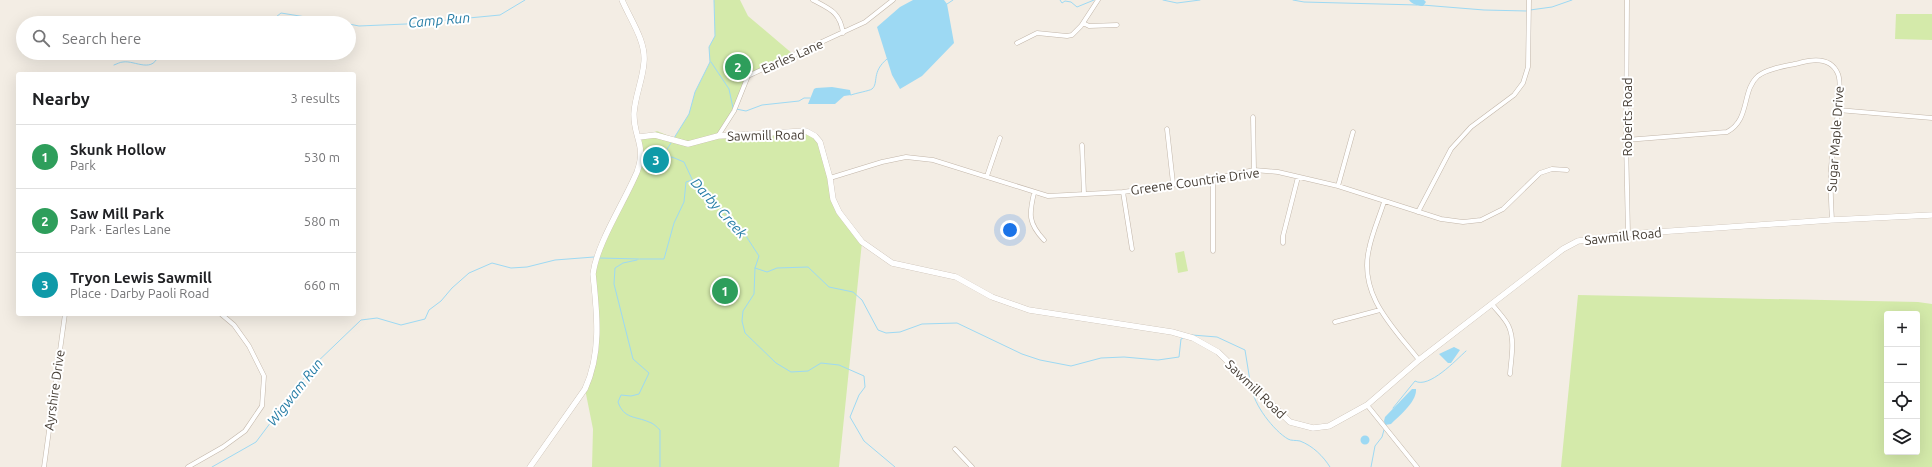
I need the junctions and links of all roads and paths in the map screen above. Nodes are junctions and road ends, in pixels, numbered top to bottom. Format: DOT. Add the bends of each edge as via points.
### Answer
graph roads {
  1 [pos="622,0"];
  2 [pos="814,0"];
  3 [pos="893,0"];
  4 [pos="1098,0"];
  5 [pos="1529,0"];
  6 [pos="1627,0"];
  7 [pos="1083,24"];
  8 [pos="1117,25"];
  9 [pos="843,33"];
  10 [pos="1017,43"];
  11 [pos="1838,110"];
  12 [pos="1254,117"];
  13 [pos="1932,118"];
  14 [pos="1167,130"];
  15 [pos="1353,132"];
  16 [pos="718,136"];
  17 [pos="639,137"];
  18 [pos="1000,138"];
  19 [pos="1626,140"];
  20 [pos="1082,145"];
  21 [pos="1254,170"];
  22 [pos="1567,170"];
  23 [pos="987,176"];
  24 [pos="1298,177"];
  25 [pos="830,178"];
  26 [pos="1213,179"];
  27 [pos="1173,184"];
  28 [pos="1338,186"];
  29 [pos="1123,192"];
  30 [pos="1034,193"];
  31 [pos="1084,194"];
  32 [pos="1384,202"];
  33 [pos="1418,212"];
  34 [pos="1932,215"];
  35 [pos="1832,220"];
  36 [pos="1628,234"];
  37 [pos="1044,240"];
  38 [pos="1284,243"];
  39 [pos="1132,249"];
  40 [pos="1214,251"];
  41 [pos="1492,304"];
  42 [pos="1380,310"];
  43 [pos="65,316"];
  44 [pos="223,316"];
  45 [pos="1335,322"];
  46 [pos="1420,360"];
  47 [pos="1510,374"];
  48 [pos="1367,405"];
  49 [pos="955,449"];
  50 [pos="44,467"];
  51 [pos="188,467"];
  52 [pos="530,467"];
  53 [pos="972,467"];
  54 [pos="1417,467"];
  1 -- 17 [label="street" via="640,40 644,58 634,113"];
  2 -- 9 [label="street" via="838,17"];
  3 -- 9 [label="street, Earles Lane" via="865,22"];
  4 -- 7 [label="street"];
  5 -- 33 [label="street" via="1528,67 1523,83 1514,95 1471,127 1452,149"];
  6 -- 19 [label="street, Roberts Road"];
  7 -- 8 [label="street"];
  7 -- 10 [label="street" via="1070,36 1037,33"];
  9 -- 16 [label="street, Earles Lane" via="748,76 734,111"];
  11 -- 13 [label="street"];
  11 -- 19 [label="street, Sugar Maple Drive" via="1838,73 1825,62 1810,60 1759,75 1753,82 1741,120 1727,132"];
  11 -- 35 [label="street, Sugar Maple Drive" via="1831,167"];
  12 -- 21 [label="street"];
  14 -- 27 [label="street"];
  15 -- 28 [label="street"];
  16 -- 17 [label="street, Sawmill Road" via="688,144 661,136"];
  16 -- 25 [label="street, Sawmill Road" via="806,131 820,142"];
  17 -- 52 [label="street" via="642,155 640,163 624,202 598,252 594,267 598,324 591,375 585,389"];
  18 -- 23 [label="street"];
  19 -- 36 [label="street, Roberts Road"];
  20 -- 31 [label="street"];
  21 -- 24 [label="street, Greene Countrie Drive"];
  21 -- 26 [label="street, Greene Countrie Drive"];
  22 -- 33 [label="street, Greene Countrie Drive" via="1552,169 1540,173 1510,204 1482,220 1456,222"];
  23 -- 25 [label="street, Greene Countrie Drive" via="933,160 906,157"];
  23 -- 30 [label="street, Greene Countrie Drive"];
  24 -- 28 [label="street, Greene Countrie Drive"];
  24 -- 38 [label="street" via="1283,236"];
  25 -- 48 [label="street, Sawmill Road" via="833,199 839,212 862,242 892,263 956,277 992,297 1029,310 1172,332 1193,338 1218,352 1296,425 1313,428 1329,426"];
  26 -- 27 [label="street, Greene Countrie Drive"];
  26 -- 40 [label="street"];
  27 -- 29 [label="street, Greene Countrie Drive"];
  28 -- 32 [label="street, Greene Countrie Drive"];
  29 -- 31 [label="street, Greene Countrie Drive"];
  29 -- 39 [label="street"];
  30 -- 31 [label="street, Greene Countrie Drive" via="1048,196"];
  30 -- 37 [label="street" via="1030,210 1031,220 1033,227"];
  32 -- 33 [label="street, Greene Countrie Drive"];
  32 -- 42 [label="street" via="1369,249 1367,265 1370,286"];
  34 -- 35 [label="street, Sawmill Road"];
  35 -- 36 [label="street, Sawmill Road"];
  36 -- 41 [label="street, Sawmill Road" via="1573,243"];
  41 -- 46 [label="street, Sawmill Road"];
  41 -- 47 [label="street" via="1511,332"];
  42 -- 45 [label="street"];
  42 -- 46 [label="street"];
  43 -- 50 [label="street, Ayrshire Drive"];
  44 -- 51 [label="street" via="238,330 249,346 264,376 262,406 245,431"];
  46 -- 48 [label="street, Sawmill Road"];
  48 -- 54 [label="street"];
  49 -- 53 [label="street"];
}
